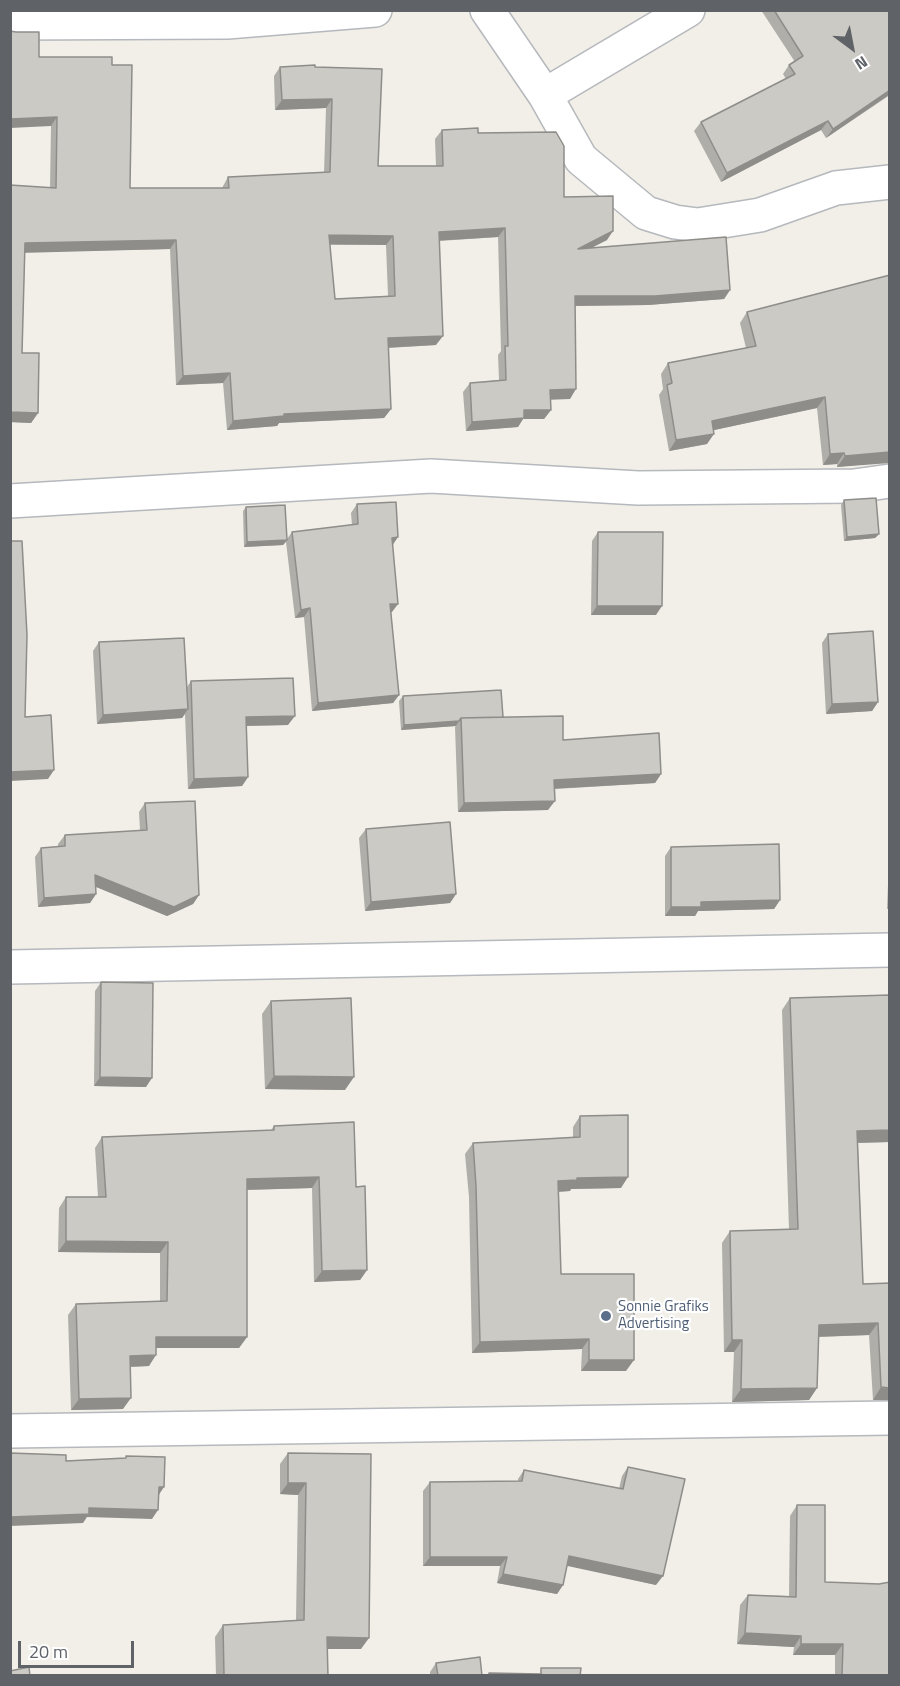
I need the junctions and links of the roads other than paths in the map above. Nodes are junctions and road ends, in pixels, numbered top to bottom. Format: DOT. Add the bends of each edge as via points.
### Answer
graph roads {
  1 [pos="375,10"];
  2 [pos="487,10"];
  3 [pos="688,10"];
  4 [pos="10,23"];
  5 [pos="545,95"];
  6 [pos="890,182"];
  7 [pos="890,481"];
  8 [pos="10,501"];
  9 [pos="890,950"];
  10 [pos="10,967"];
  11 [pos="890,1418"];
  12 [pos="10,1431"];
  1 -- 4 [label="street" via="227,22"];
  2 -- 5 [label="street"];
  3 -- 5 [label="street"];
  5 -- 6 [label="street" via="581,159 646,213 675,222 698,225 729,221 760,215 836,189"];
  7 -- 8 [label="street" via="854,486 638,488 431,476"];
  9 -- 10 [label="street"];
  11 -- 12 [label="street"];
}
